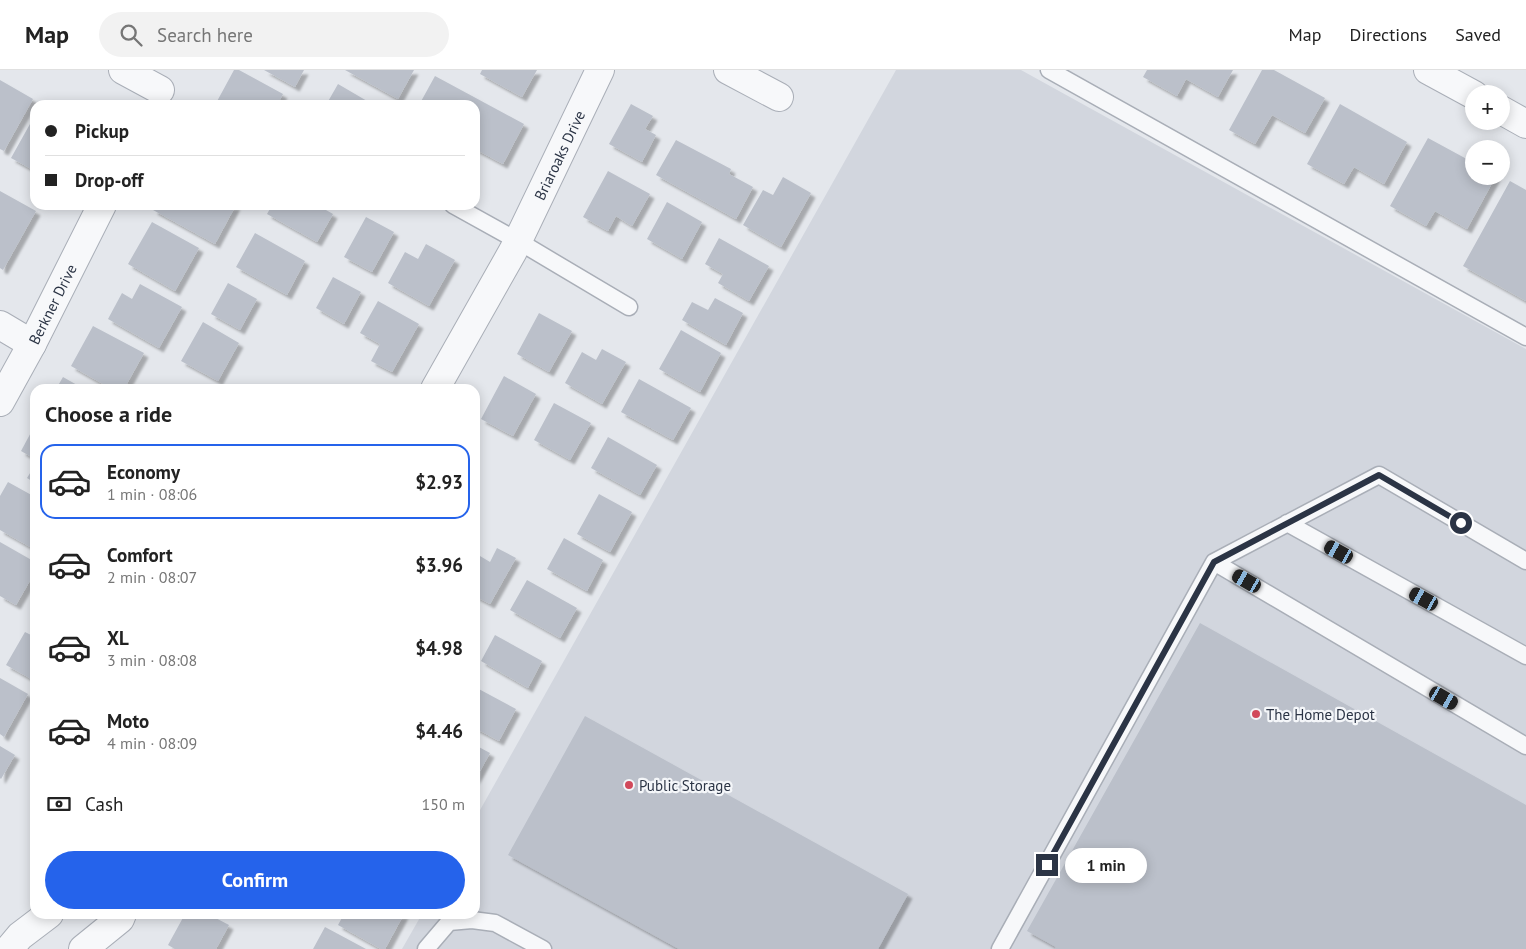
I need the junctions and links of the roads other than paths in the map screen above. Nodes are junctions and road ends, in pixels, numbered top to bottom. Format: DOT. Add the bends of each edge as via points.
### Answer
graph roads {
  1 [pos="123,70"];
  2 [pos="600,70"];
  3 [pos="728,70"];
  4 [pos="1049,70"];
  5 [pos="1428,70"];
  6 [pos="161,88"];
  7 [pos="1465,90"];
  8 [pos="779,97"];
  9 [pos="1510,115"];
  10 [pos="1526,124"];
  11 [pos="99,210"];
  12 [pos="462,210"];
  13 [pos="518,241"];
  14 [pos="630,307"];
  15 [pos="0,325"];
  16 [pos="1526,336"];
  17 [pos="32,344"];
  18 [pos="439,384"];
  19 [pos="0,402"];
  20 [pos="1288,523"];
  21 [pos="1526,561"];
  22 [pos="1214,562"];
  23 [pos="1526,656"];
  24 [pos="1526,746"];
  25 [pos="42,919"];
  26 [pos="120,919"];
  27 [pos="9,949"];
  28 [pos="83,949"];
  29 [pos="426,949"];
  30 [pos="543,949"];
  31 [pos="1000,949"];
  1 -- 6 [label="street"];
  2 -- 13 [label="street, Briaroaks Drive"];
  3 -- 8 [label="street"];
  4 -- 16 [label="lane"];
  5 -- 7 [label="street"];
  9 -- 10 [label="street"];
  11 -- 17 [label="street, Berkner Drive"];
  12 -- 13 [label="lane"];
  13 -- 14 [label="lane"];
  13 -- 18 [label="street, Briaroaks Drive"];
  15 -- 17 [label="street"];
  17 -- 19 [label="street, Berkner Drive"];
  20 -- 21 [label="lane" via="1379,475"];
  20 -- 22 [label="lane"];
  20 -- 23 [label="lane"];
  22 -- 24 [label="lane"];
  22 -- 31 [label="lane"];
  25 -- 27 [label="street"];
  26 -- 28 [label="street"];
  29 -- 30 [label="lane" via="449,922 472,920 495,923"];
}
